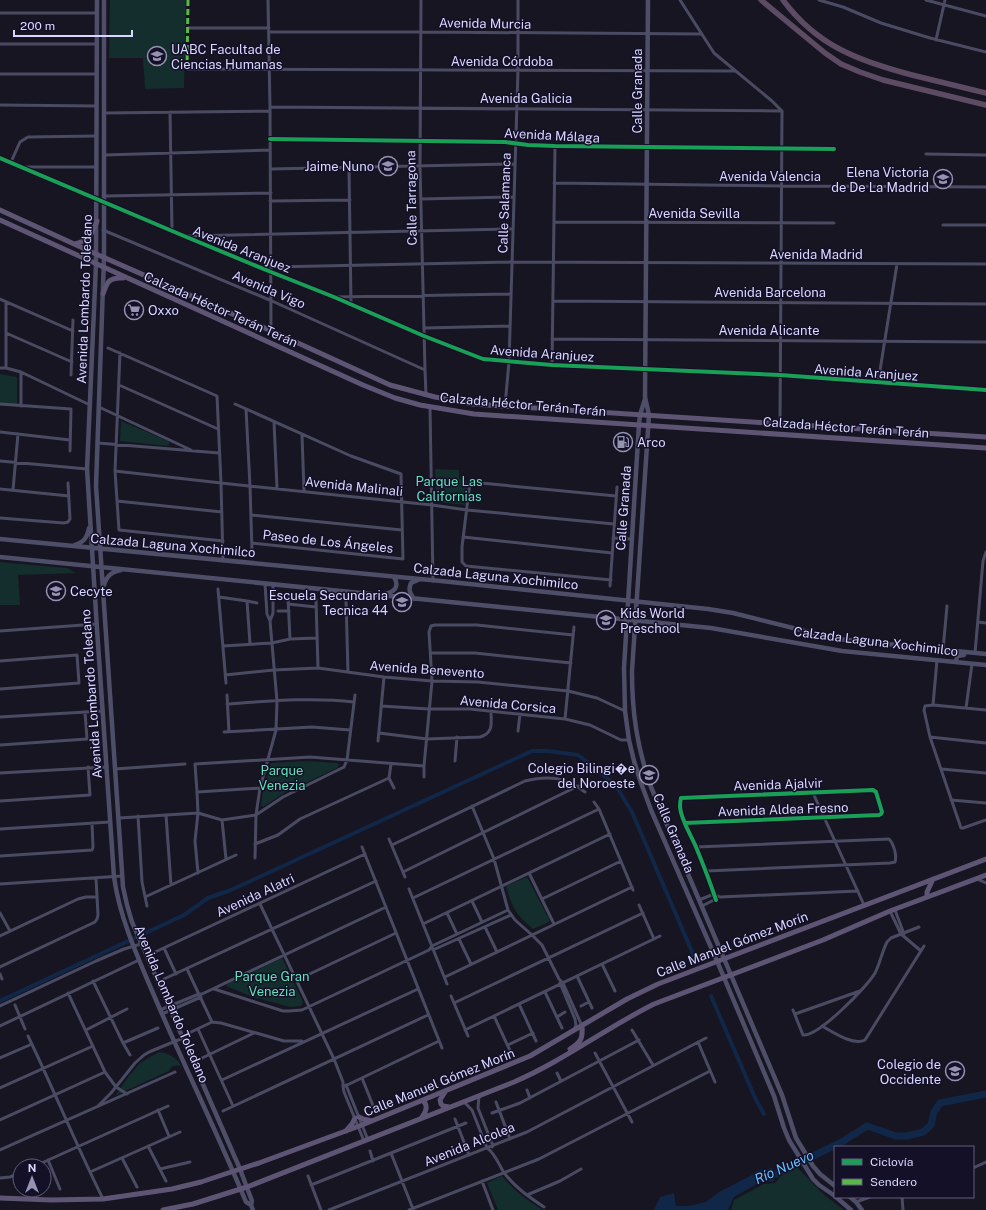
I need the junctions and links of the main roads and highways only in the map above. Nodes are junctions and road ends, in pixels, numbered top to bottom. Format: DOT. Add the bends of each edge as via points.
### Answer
graph roads {
  1 [pos="97,0"];
  2 [pos="104,0"];
  3 [pos="648,0"];
  4 [pos="761,0"];
  5 [pos="783,0"];
  6 [pos="97,13"];
  7 [pos="104,34"];
  8 [pos="97,44"];
  9 [pos="104,69"];
  10 [pos="97,92"];
  11 [pos="986,94"];
  12 [pos="986,105"];
  13 [pos="105,114"];
  14 [pos="0,210"];
  15 [pos="0,220"];
  16 [pos="97,221"];
  17 [pos="75,244"];
  18 [pos="96,254"];
  19 [pos="104,258"];
  20 [pos="96,264"];
  21 [pos="104,267"];
  22 [pos="126,278"];
  23 [pos="103,294"];
  24 [pos="645,397"];
  25 [pos="640,414"];
  26 [pos="649,415"];
  27 [pos="639,424"];
  28 [pos="649,425"];
  29 [pos="986,437"];
  30 [pos="89,438"];
  31 [pos="98,443"];
  32 [pos="986,448"];
  33 [pos="90,522"];
  34 [pos="1,539"];
  35 [pos="72,546"];
  36 [pos="92,548"];
  37 [pos="100,549"];
  38 [pos="0,557"];
  39 [pos="93,566"];
  40 [pos="102,566"];
  41 [pos="124,569"];
  42 [pos="394,577"];
  43 [pos="418,580"];
  44 [pos="103,588"];
  45 [pos="381,595"];
  46 [pos="414,598"];
  47 [pos="628,601"];
  48 [pos="637,602"];
  49 [pos="627,620"];
  50 [pos="636,621"];
  51 [pos="986,655"];
  52 [pos="956,662"];
  53 [pos="986,665"];
  54 [pos="103,712"];
  55 [pos="113,734"];
  56 [pos="106,752"];
  57 [pos="115,769"];
  58 [pos="986,859"];
  59 [pos="986,874"];
  60 [pos="933,879"];
  61 [pos="927,897"];
  62 [pos="723,959"];
  63 [pos="717,961"];
  64 [pos="730,976"];
  65 [pos="724,978"];
  66 [pos="582,1026"];
  67 [pos="558,1060"];
  68 [pos="446,1092"];
  69 [pos="422,1101"];
  70 [pos="452,1107"];
  71 [pos="421,1118"];
  72 [pos="373,1121"];
  73 [pos="346,1132"];
  74 [pos="240,1169"];
  75 [pos="233,1172"];
  76 [pos="834,1185"];
  77 [pos="247,1187"];
  78 [pos="241,1190"];
  79 [pos="834,1196"];
  80 [pos="2,1198"];
  81 [pos="837,1198"];
  82 [pos="851,1198"];
  83 [pos="252,1208"];
  84 [pos="164,1210"];
  85 [pos="851,1210"];
  86 [pos="862,1210"];
  1 -- 6 [label="main road, Avenida Lombardo Toledano"];
  2 -- 7 [label="main road, Avenida Lombardo Toledano"];
  3 -- 24 [label="main road, Calle Granada"];
  4 -- 12 [label="highway" via="841,64 883,80"];
  5 -- 11 [label="highway" via="813,32 861,60"];
  6 -- 7 [label="main road" via="99,32"];
  6 -- 8 [label="main road, Avenida Lombardo Toledano"];
  7 -- 9 [label="main road, Avenida Lombardo Toledano"];
  8 -- 9 [label="main road" via="101,48"];
  8 -- 10 [label="main road, Avenida Lombardo Toledano"];
  9 -- 13 [label="main road, Avenida Lombardo Toledano"];
  10 -- 13 [label="main road" via="100,113"];
  10 -- 16 [label="main road, Avenida Lombardo Toledano"];
  13 -- 19 [label="main road, Avenida Lombardo Toledano"];
  14 -- 17 [label="main road, Calzada Héctor Terán Terán"];
  15 -- 20 [label="main road, Calzada Héctor Terán Terán"];
  16 -- 17 [label="main road" via="92,234 83,242"];
  16 -- 18 [label="main road, Avenida Lombardo Toledano"];
  17 -- 18 [label="main road, Calzada Héctor Terán Terán"];
  18 -- 19 [label="main road, Calzada Héctor Terán Terán"];
  18 -- 20 [label="main road, Avenida Lombardo Toledano"];
  19 -- 21 [label="main road, Avenida Lombardo Toledano"];
  19 -- 25 [label="main road, Calzada Héctor Terán Terán" via="390,385 473,404"];
  20 -- 21 [label="main road, Calzada Héctor Terán Terán"];
  20 -- 30 [label="main road, Avenida Lombardo Toledano"];
  21 -- 22 [label="main road, Calzada Héctor Terán Terán"];
  21 -- 23 [label="main road, Avenida Lombardo Toledano"];
  22 -- 23 [label="main road" via="113,278"];
  22 -- 27 [label="main road, Calzada Héctor Terán Terán" via="363,385 430,408 474,414"];
  23 -- 31 [label="main road, Avenida Lombardo Toledano"];
  24 -- 25 [label="main road, Calle Granada"];
  24 -- 26 [label="main road, Calle Granada"];
  25 -- 26 [label="main road, Calzada Héctor Terán Terán"];
  25 -- 27 [label="main road, Calle Granada"];
  26 -- 28 [label="main road, Calle Granada"];
  26 -- 29 [label="main road, Calzada Héctor Terán Terán"];
  27 -- 28 [label="main road, Calzada Héctor Terán Terán"];
  27 -- 47 [label="main road, Calle Granada"];
  28 -- 32 [label="main road, Calzada Héctor Terán Terán"];
  28 -- 48 [label="main road, Calle Granada"];
  30 -- 31 [label="main road"];
  30 -- 33 [label="main road, Avenida Lombardo Toledano" via="87,469"];
  31 -- 37 [label="main road, Avenida Lombardo Toledano" via="96,486"];
  33 -- 35 [label="main road" via="85,539"];
  33 -- 36 [label="main road, Avenida Lombardo Toledano"];
  34 -- 35 [label="main road, Calzada Laguna Xochimilco"];
  35 -- 36 [label="main road, Calzada Laguna Xochimilco"];
  36 -- 37 [label="main road, Calzada Laguna Xochimilco"];
  36 -- 39 [label="main road, Avenida Lombardo Toledano"];
  37 -- 40 [label="main road, Avenida Lombardo Toledano"];
  37 -- 42 [label="main road, Calzada Laguna Xochimilco"];
  38 -- 39 [label="main road, Calzada Laguna Xochimilco"];
  39 -- 40 [label="main road, Calzada Laguna Xochimilco"];
  39 -- 54 [label="main road, Avenida Lombardo Toledano"];
  40 -- 41 [label="main road, Calzada Laguna Xochimilco"];
  40 -- 44 [label="main road, Avenida Lombardo Toledano"];
  41 -- 44 [label="main road" via="108,576"];
  41 -- 45 [label="main road, Calzada Laguna Xochimilco"];
  42 -- 43 [label="main road, Calzada Laguna Xochimilco"];
  42 -- 45 [label="main road" via="396,587 392,592"];
  43 -- 46 [label="main road" via="411,583 409,588"];
  43 -- 47 [label="main road, Calzada Laguna Xochimilco"];
  44 -- 55 [label="main road, Avenida Lombardo Toledano"];
  45 -- 46 [label="main road, Calzada Laguna Xochimilco"];
  46 -- 49 [label="main road, Calzada Laguna Xochimilco"];
  47 -- 48 [label="main road, Calzada Laguna Xochimilco"];
  47 -- 49 [label="main road, Calle Granada"];
  48 -- 50 [label="main road, Calle Granada"];
  48 -- 51 [label="main road, Calzada Laguna Xochimilco" via="727,612 837,638"];
  49 -- 50 [label="main road, Calzada Laguna Xochimilco"];
  49 -- 63 [label="main road, Calle Granada" via="624,668 629,740 649,803"];
  50 -- 52 [label="main road, Calzada Laguna Xochimilco" via="711,628 829,649"];
  50 -- 62 [label="main road, Calle Granada" via="632,690 639,746 651,787"];
  51 -- 52 [label="main road" via="960,655 956,656"];
  52 -- 53 [label="main road, Calzada Laguna Xochimilco"];
  54 -- 55 [label="main road" via="107,731"];
  54 -- 56 [label="main road, Avenida Lombardo Toledano"];
  55 -- 57 [label="main road, Avenida Lombardo Toledano"];
  56 -- 57 [label="main road" via="111,755"];
  56 -- 75 [label="main road, Avenida Lombardo Toledano" via="114,877 118,901 161,1012"];
  57 -- 74 [label="main road, Avenida Lombardo Toledano" via="122,876 127,905 140,942"];
  58 -- 60 [label="main road, Calle Manuel Gómez Morín"];
  59 -- 61 [label="main road, Calle Manuel Gómez Morín"];
  60 -- 61 [label="main road" via="926,892"];
  60 -- 62 [label="main road, Calle Manuel Gómez Morín"];
  61 -- 64 [label="main road, Calle Manuel Gómez Morín"];
  62 -- 63 [label="main road, Calle Manuel Gómez Morín"];
  62 -- 64 [label="main road, Calle Granada"];
  63 -- 65 [label="main road, Calle Granada"];
  63 -- 66 [label="main road, Calle Manuel Gómez Morín" via="648,988"];
  64 -- 65 [label="main road, Calle Manuel Gómez Morín"];
  64 -- 76 [label="main road, Calle Granada" via="782,1095 796,1138 813,1166"];
  65 -- 67 [label="main road, Calle Manuel Gómez Morín" via="644,1009"];
  65 -- 79 [label="main road, Calle Granada" via="774,1096 789,1140 813,1179"];
  66 -- 67 [label="main road" via="581,1040"];
  66 -- 68 [label="main road, Calle Manuel Gómez Morín" via="530,1056"];
  67 -- 70 [label="main road, Calle Manuel Gómez Morín" via="527,1076"];
  68 -- 69 [label="main road, Calle Manuel Gómez Morín"];
  68 -- 70 [label="main road" via="440,1104"];
  69 -- 71 [label="main road" via="426,1103 426,1109"];
  69 -- 72 [label="main road, Calle Manuel Gómez Morín"];
  70 -- 71 [label="main road, Calle Manuel Gómez Morín"];
  71 -- 77 [label="main road, Calle Manuel Gómez Morín"];
  72 -- 73 [label="main road, Calle Manuel Gómez Morín"];
  72 -- 73 [label="main road" via="357,1118"];
  73 -- 74 [label="main road, Calle Manuel Gómez Morín"];
  74 -- 75 [label="main road, Calle Manuel Gómez Morín"];
  74 -- 77 [label="main road, Avenida Lombardo Toledano"];
  75 -- 78 [label="main road, Avenida Lombardo Toledano"];
  75 -- 80 [label="main road, Calle Manuel Gómez Morín" via="172,1189 103,1198"];
  77 -- 78 [label="main road, Calle Manuel Gómez Morín"];
  77 -- 83 [label="main road, Avenida Lombardo Toledano"];
  78 -- 83 [label="main road, Avenida Lombardo Toledano"];
  78 -- 84 [label="main road, Calle Manuel Gómez Morín"];
  81 -- 85 [label="main road, Calle Granada"];
  82 -- 86 [label="main road"];
}
